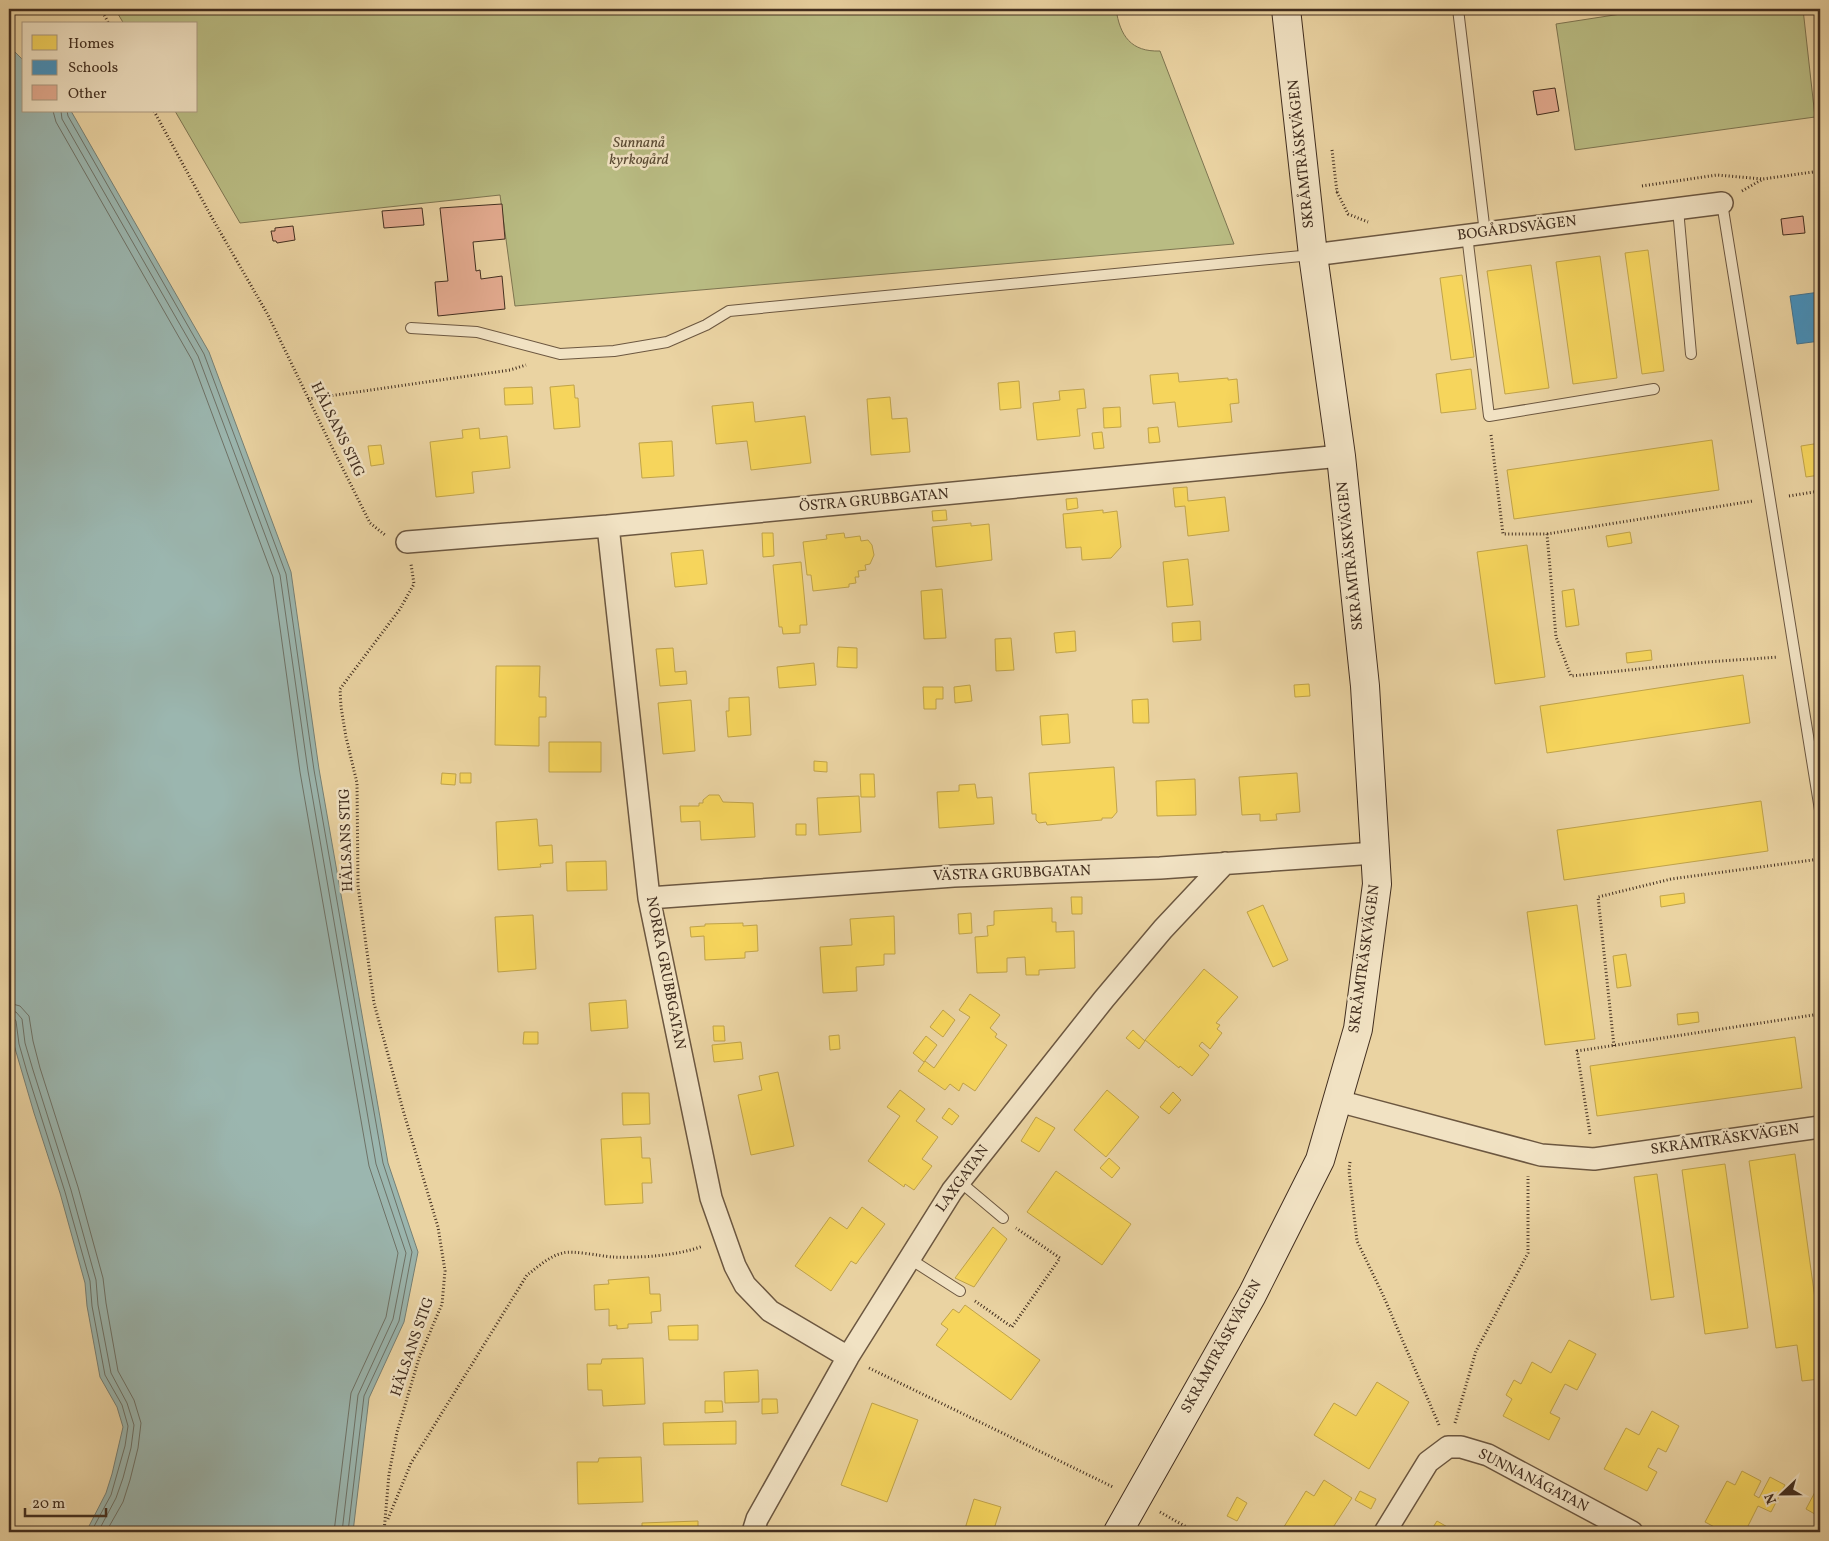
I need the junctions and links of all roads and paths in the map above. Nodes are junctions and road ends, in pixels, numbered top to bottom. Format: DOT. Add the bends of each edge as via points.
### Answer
graph roads {
  1 [pos="101,9"];
  2 [pos="1286,9"];
  3 [pos="1458,9"];
  4 [pos="108,22"];
  5 [pos="155,112"];
  6 [pos="1820,171"];
  7 [pos="1763,178"];
  8 [pos="1639,186"];
  9 [pos="1337,192"];
  10 [pos="1722,203"];
  11 [pos="1678,209"];
  12 [pos="1377,221"];
  13 [pos="1476,234"];
  14 [pos="1313,255"];
  15 [pos="411,328"];
  16 [pos="560,354"];
  17 [pos="1691,354"];
  18 [pos="1654,389"];
  19 [pos="308,399"];
  20 [pos="1489,416"];
  21 [pos="1341,456"];
  22 [pos="1820,492"];
  23 [pos="1770,498"];
  24 [pos="608,526"];
  25 [pos="1547,534"];
  26 [pos="407,542"];
  27 [pos="1795,655"];
  28 [pos="1820,810"];
  29 [pos="1375,853"];
  30 [pos="1820,859"];
  31 [pos="1225,863"];
  32 [pos="649,898"];
  33 [pos="1820,1014"];
  34 [pos="1614,1046"];
  35 [pos="1338,1101"];
  36 [pos="1820,1127"];
  37 [pos="1528,1152"];
  38 [pos="1352,1153"];
  39 [pos="1594,1159"];
  40 [pos="960,1181"];
  41 [pos="1003,1218"];
  42 [pos="725,1238"];
  43 [pos="910,1259"];
  44 [pos="960,1291"];
  45 [pos="848,1358"];
  46 [pos="1448,1447"];
  47 [pos="1125,1497"];
  48 [pos="386,1523"];
  49 [pos="384,1532"];
  50 [pos="753,1532"];
  51 [pos="1118,1532"];
  52 [pos="1195,1532"];
  53 [pos="1384,1532"];
  54 [pos="1632,1532"];
  1 -- 4 [label="path"];
  2 -- 14 [label="main road, SKRÅMTRÄSKVÄGEN"];
  3 -- 13 [label="lane"];
  5 -- 19 [label="path, HÄLSANS STIG" via="210,216 268,314"];
  6 -- 7 [label="path"];
  7 -- 8 [label="path" via="1717,175"];
  7 -- 10 [label="path"];
  9 -- 12 [label="path" via="1348,214 1368,222"];
  10 -- 11 [label="street, BOGÅRDSVÄGEN"];
  10 -- 23 [label="lane"];
  11 -- 13 [label="street, BOGÅRDSVÄGEN"];
  11 -- 17 [label="lane"];
  13 -- 14 [label="street, BOGÅRDSVÄGEN"];
  13 -- 20 [label="lane"];
  14 -- 16 [label="lane" via="729,311 668,342 614,351"];
  14 -- 21 [label="main road, SKRÅMTRÄSKVÄGEN"];
  15 -- 16 [label="lane" via="477,332"];
  16 -- 19 [label="path" via="510,370"];
  18 -- 20 [label="lane"];
  19 -- 26 [label="path, HÄLSANS STIG" via="370,523 387,537"];
  20 -- 25 [label="path" via="1503,534"];
  21 -- 24 [label="street, ÖSTRA GRUBBGATAN"];
  21 -- 29 [label="main road, SKRÅMTRÄSKVÄGEN" via="1365,686"];
  22 -- 23 [label="path"];
  23 -- 25 [label="path"];
  23 -- 27 [label="lane"];
  24 -- 26 [label="street, ÖSTRA GRUBBGATAN"];
  24 -- 32 [label="street, NORRA GRUBBGATAN"];
  25 -- 27 [label="path" via="1556,637 1571,676"];
  26 -- 48 [label="path, HÄLSANS STIG" via="414,584 400,609 340,689 346,737 357,783 358,886 374,1003 438,1227 445,1271 442,1304 419,1358 397,1432 389,1474"];
  27 -- 28 [label="lane"];
  29 -- 31 [label="street, VÄSTRA GRUBBGATAN"];
  29 -- 35 [label="main road, SKRÅMTRÄSKVÄGEN" via="1377,884 1358,1029"];
  30 -- 34 [label="path" via="1671,879 1598,898"];
  31 -- 32 [label="street, VÄSTRA GRUBBGATAN" via="954,876"];
  31 -- 40 [label="street, LAXGATAN" via="1104,998"];
  32 -- 42 [label="street, NORRA GRUBBGATAN" via="711,1198"];
  33 -- 34 [label="path"];
  34 -- 39 [label="path" via="1577,1051"];
  35 -- 37 [label="street, SKRÅMTRÄSKVÄGEN"];
  35 -- 47 [label="main road, SKRÅMTRÄSKVÄGEN" via="1320,1160 1252,1295"];
  36 -- 39 [label="street, SKRÅMTRÄSKVÄGEN"];
  37 -- 39 [label="street, SKRÅMTRÄSKVÄGEN"];
  37 -- 46 [label="path" via="1528,1253 1476,1351"];
  38 -- 46 [label="path" via="1349,1171 1357,1241"];
  40 -- 41 [label="lane"];
  40 -- 43 [label="street, LAXGATAN"];
  41 -- 44 [label="path" via="1060,1258 1012,1327"];
  42 -- 45 [label="street, NORRA GRUBBGATAN" via="745,1284 770,1311"];
  42 -- 48 [label="path" via="690,1252 663,1255 614,1257 564,1252 527,1275 411,1463"];
  43 -- 44 [label="lane"];
  43 -- 45 [label="street, LAXGATAN"];
  45 -- 47 [label="path" via="1116,1488"];
  45 -- 50 [label="street, LAXGATAN" via="757,1519"];
  46 -- 53 [label="street" via="1428,1462"];
  46 -- 54 [label="street, SUNNANÅGATAN" via="1488,1455"];
  47 -- 51 [label="main road, SKRÅMTRÄSKVÄGEN"];
  47 -- 52 [label="path"];
  48 -- 49 [label="path, HÄLSANS STIG"];
}
